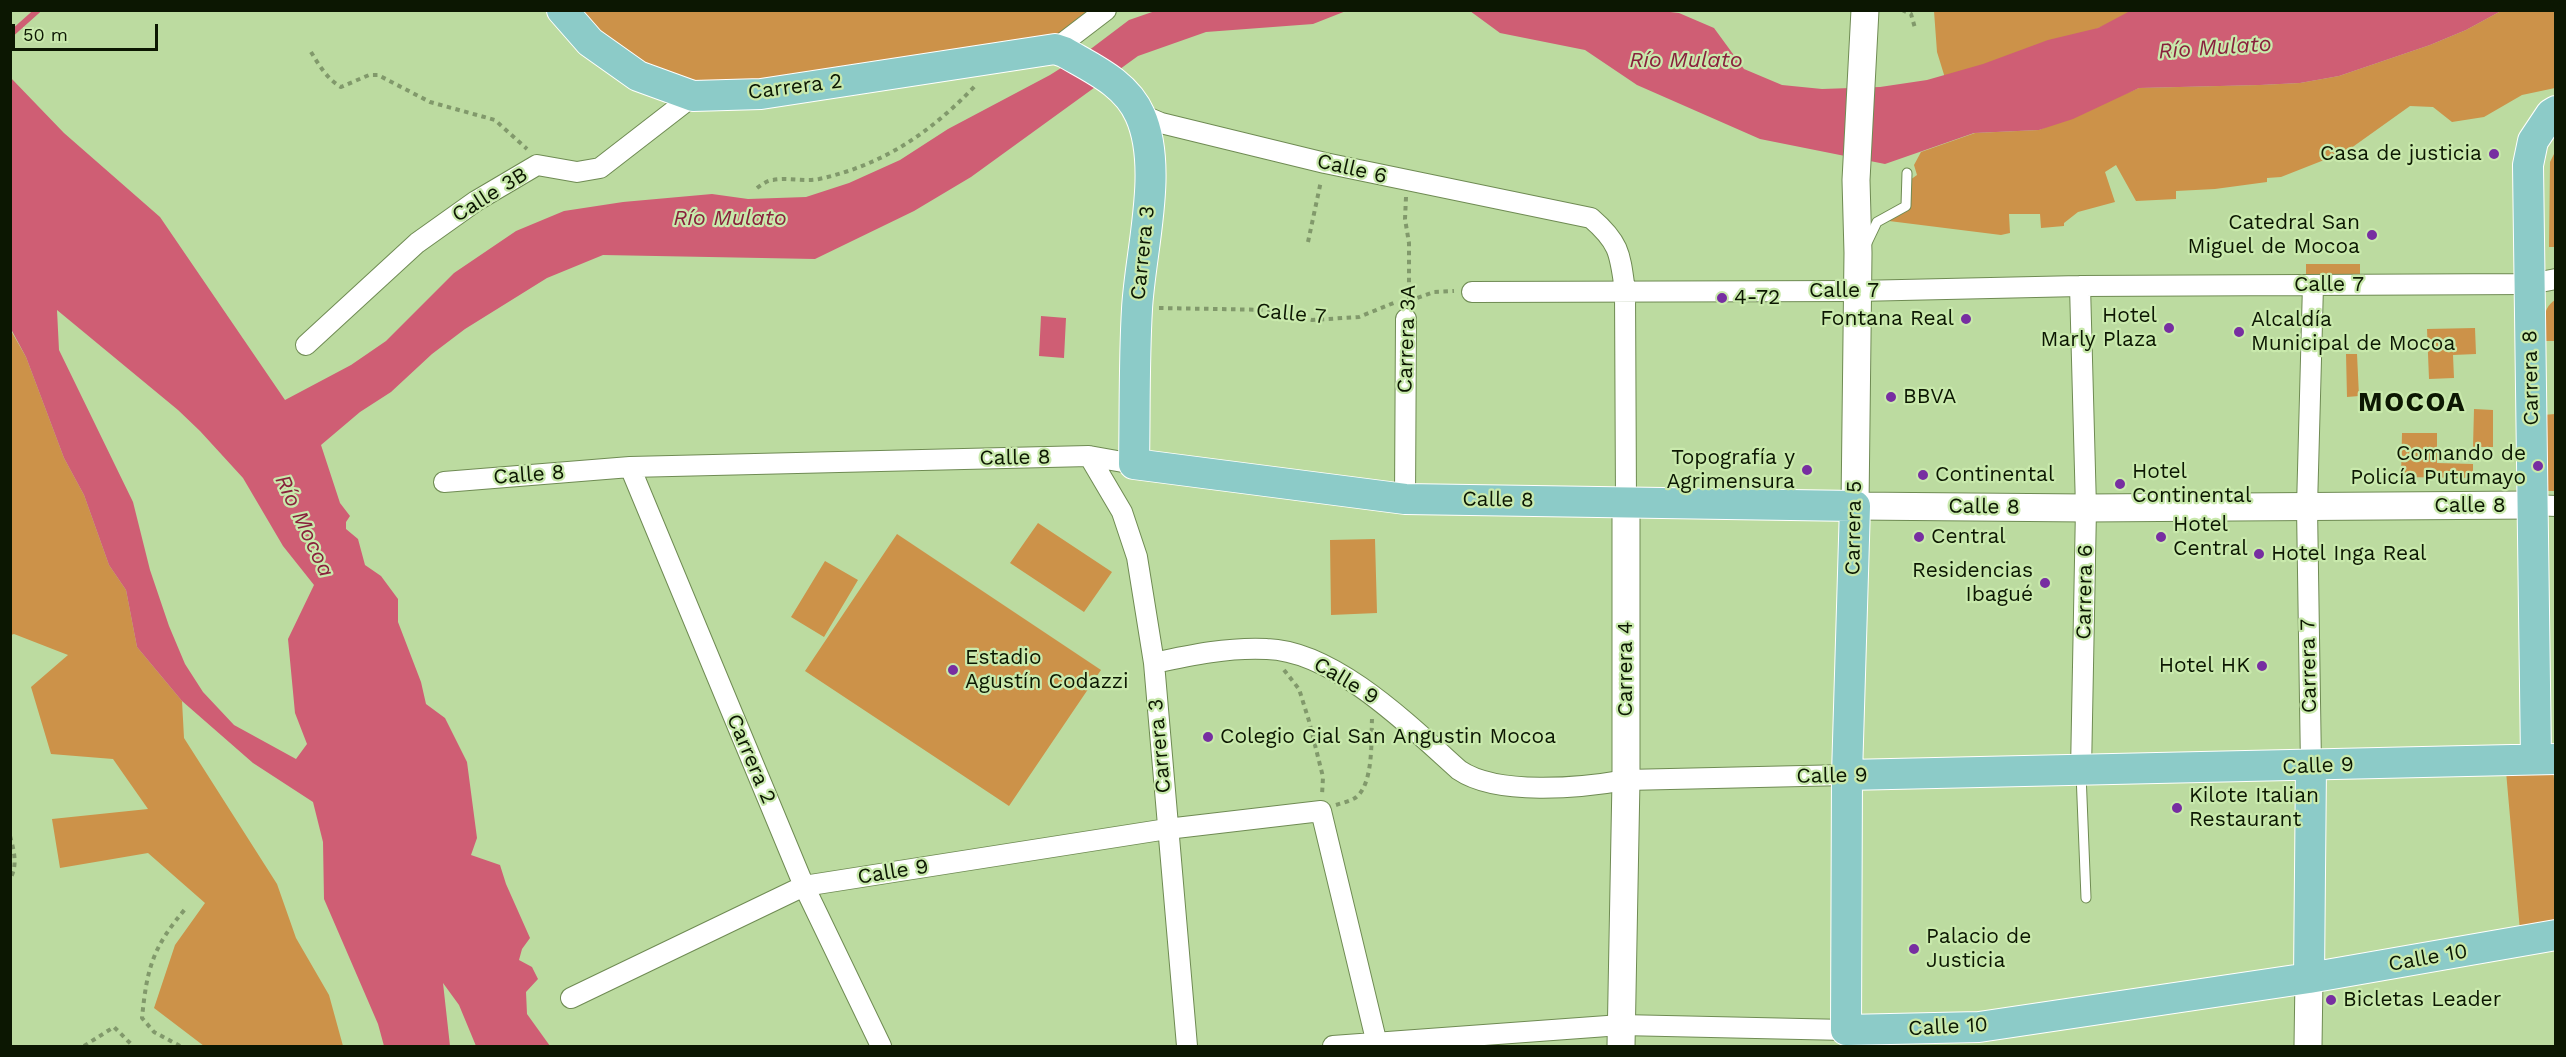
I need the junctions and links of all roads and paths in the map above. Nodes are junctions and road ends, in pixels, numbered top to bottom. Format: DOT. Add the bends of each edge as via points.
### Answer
graph roads {
  1 [pos="562,10"];
  2 [pos="1106,10"];
  3 [pos="1902,10"];
  4 [pos="1865,19"];
  5 [pos="1916,28"];
  6 [pos="1059,51"];
  7 [pos="311,52"];
  8 [pos="996,58"];
  9 [pos="693,96"];
  10 [pos="2556,111"];
  11 [pos="1140,114"];
  12 [pos="2544,136"];
  13 [pos="1325,163"];
  14 [pos="537,165"];
  15 [pos="1907,173"];
  16 [pos="1404,180"];
  17 [pos="757,188"];
  18 [pos="1308,242"];
  19 [pos="1858,253"];
  20 [pos="2543,282"];
  21 [pos="2313,285"];
  22 [pos="2080,286"];
  23 [pos="1625,291"];
  24 [pos="1857,291"];
  25 [pos="1472,292"];
  26 [pos="1137,308"];
  27 [pos="1408,310"];
  28 [pos="306,345"];
  29 [pos="1089,456"];
  30 [pos="1134,464"];
  31 [pos="630,468"];
  32 [pos="444,482"];
  33 [pos="1405,499"];
  34 [pos="1626,502"];
  35 [pos="1856,506"];
  36 [pos="2544,506"];
  37 [pos="2307,507"];
  38 [pos="2086,508"];
  39 [pos="1269,648"];
  40 [pos="1154,663"];
  41 [pos="1382,702"];
  42 [pos="2546,759"];
  43 [pos="2311,766"];
  44 [pos="2081,771"];
  45 [pos="1847,776"];
  46 [pos="1626,780"];
  47 [pos="1321,811"];
  48 [pos="1167,829"];
  49 [pos="10,836"];
  50 [pos="10,879"];
  51 [pos="804,886"];
  52 [pos="2086,898"];
  53 [pos="186,908"];
  54 [pos="2556,935"];
  55 [pos="2309,978"];
  56 [pos="571,998"];
  57 [pos="1845,1034"];
  58 [pos="1621,1036"];
  59 [pos="1377,1044"];
  60 [pos="84,1047"];
  61 [pos="133,1047"];
  62 [pos="180,1047"];
  63 [pos="881,1047"];
  64 [pos="1187,1047"];
  65 [pos="1333,1047"];
  66 [pos="2308,1047"];
  1 -- 9 [label="main road, Carrera 2" via="590,42 638,76"];
  2 -- 6 [label="street"];
  3 -- 5 [label="path" via="1911,14"];
  4 -- 19 [label="main road, Carrera 5" via="1856,180"];
  6 -- 8 [label="main road, Carrera 2"];
  6 -- 11 [label="main road" via="1117,82"];
  7 -- 14 [label="path" via="341,87 378,75 430,102 495,120 524,145"];
  8 -- 9 [label="main road, Carrera 2" via="761,94"];
  8 -- 17 [label="path" via="996,65 970,92 900,150 853,171 816,180 772,180"];
  9 -- 14 [label="street, Calle 3B" via="600,168 577,172"];
  10 -- 12 [label="main road" via="2551,114"];
  11 -- 13 [label="street, Calle 6" via="1161,123"];
  11 -- 26 [label="main road, Carrera 3" via="1149,149 1150,186"];
  12 -- 20 [label="main road, Carrera 8" via="2528,165"];
  13 -- 16 [label="street, Calle 6"];
  13 -- 18 [label="path"];
  14 -- 28 [label="street, Calle 3B" via="476,201 417,243"];
  15 -- 19 [label="lane" via="1906,206 1877,222 1869,242"];
  16 -- 23 [label="street, Calle 6" via="1591,218 1611,235 1621,257"];
  16 -- 27 [label="path, Carrera 3A" via="1409,243"];
  19 -- 24 [label="main road, Carrera 5"];
  20 -- 21 [label="street, Calle 7"];
  20 -- 36 [label="main road, Carrera 8"];
  21 -- 22 [label="street, Calle 7"];
  21 -- 37 [label="street, Carrera 7"];
  22 -- 24 [label="street, Calle 7"];
  22 -- 38 [label="street, Carrera 6"];
  23 -- 24 [label="street, Calle 7"];
  23 -- 25 [label="street, Calle 7"];
  23 -- 34 [label="street, Carrera 4"];
  24 -- 35 [label="main road, Carrera 5"];
  25 -- 27 [label="path, Calle 7" via="1434,292"];
  26 -- 27 [label="path, Calle 7" via="1274,310 1312,320 1359,316 1384,305"];
  26 -- 30 [label="main road, Carrera 3"];
  27 -- 33 [label="street, Carrera 3A"];
  29 -- 30 [label="street, Calle 8"];
  29 -- 31 [label="street, Calle 8"];
  29 -- 40 [label="street, Carrera 3" via="1122,512 1137,557"];
  30 -- 33 [label="main road, Calle 8"];
  31 -- 32 [label="street, Calle 8"];
  31 -- 51 [label="street, Carrera 2"];
  33 -- 34 [label="main road, Calle 8"];
  34 -- 35 [label="main road, Calle 8"];
  34 -- 46 [label="main road, Carrera 4"];
  35 -- 38 [label="main road, Calle 8"];
  35 -- 45 [label="main road, Carrera 5"];
  36 -- 37 [label="main road, Calle 8"];
  36 -- 42 [label="main road, Carrera 8"];
  37 -- 38 [label="main road, Calle 8"];
  37 -- 43 [label="street, Carrera 7"];
  38 -- 44 [label="street, Carrera 6"];
  39 -- 40 [label="street, Calle 9" via="1207,651"];
  39 -- 41 [label="street, Calle 9" via="1305,657"];
  39 -- 47 [label="path" via="1299,689 1323,777"];
  40 -- 48 [label="street, Carrera 3"];
  41 -- 46 [label="street, Calle 9" via="1459,770 1485,783 1546,787"];
  41 -- 47 [label="path" via="1373,707 1366,782 1356,798"];
  42 -- 43 [label="main road, Calle 9"];
  43 -- 44 [label="main road, Calle 9"];
  43 -- 55 [label="main road, Carrera 7"];
  44 -- 45 [label="main road, Calle 9"];
  44 -- 52 [label="lane, Carrera 6"];
  45 -- 46 [label="street, Calle 9"];
  45 -- 57 [label="main road, Carrera 5"];
  46 -- 58 [label="main road, Carrera 4"];
  47 -- 48 [label="street, Calle 9"];
  47 -- 59 [label="street"];
  48 -- 51 [label="street, Calle 9"];
  48 -- 64 [label="street, Carrera 3"];
  49 -- 50 [label="path" via="15,871"];
  51 -- 56 [label="street, Calle 9"];
  51 -- 63 [label="street, Carrera 2"];
  53 -- 62 [label="path" via="154,952 145,984 142,1018 154,1032"];
  54 -- 55 [label="main road, Calle 10"];
  55 -- 57 [label="main road, Calle 10" via="1979,1027"];
  55 -- 66 [label="main road, Carrera 7"];
  57 -- 58 [label="street, Calle 10"];
  58 -- 59 [label="street, Calle 10"];
  59 -- 65 [label="street, Calle 10"];
  60 -- 61 [label="path" via="114,1027"];
}
